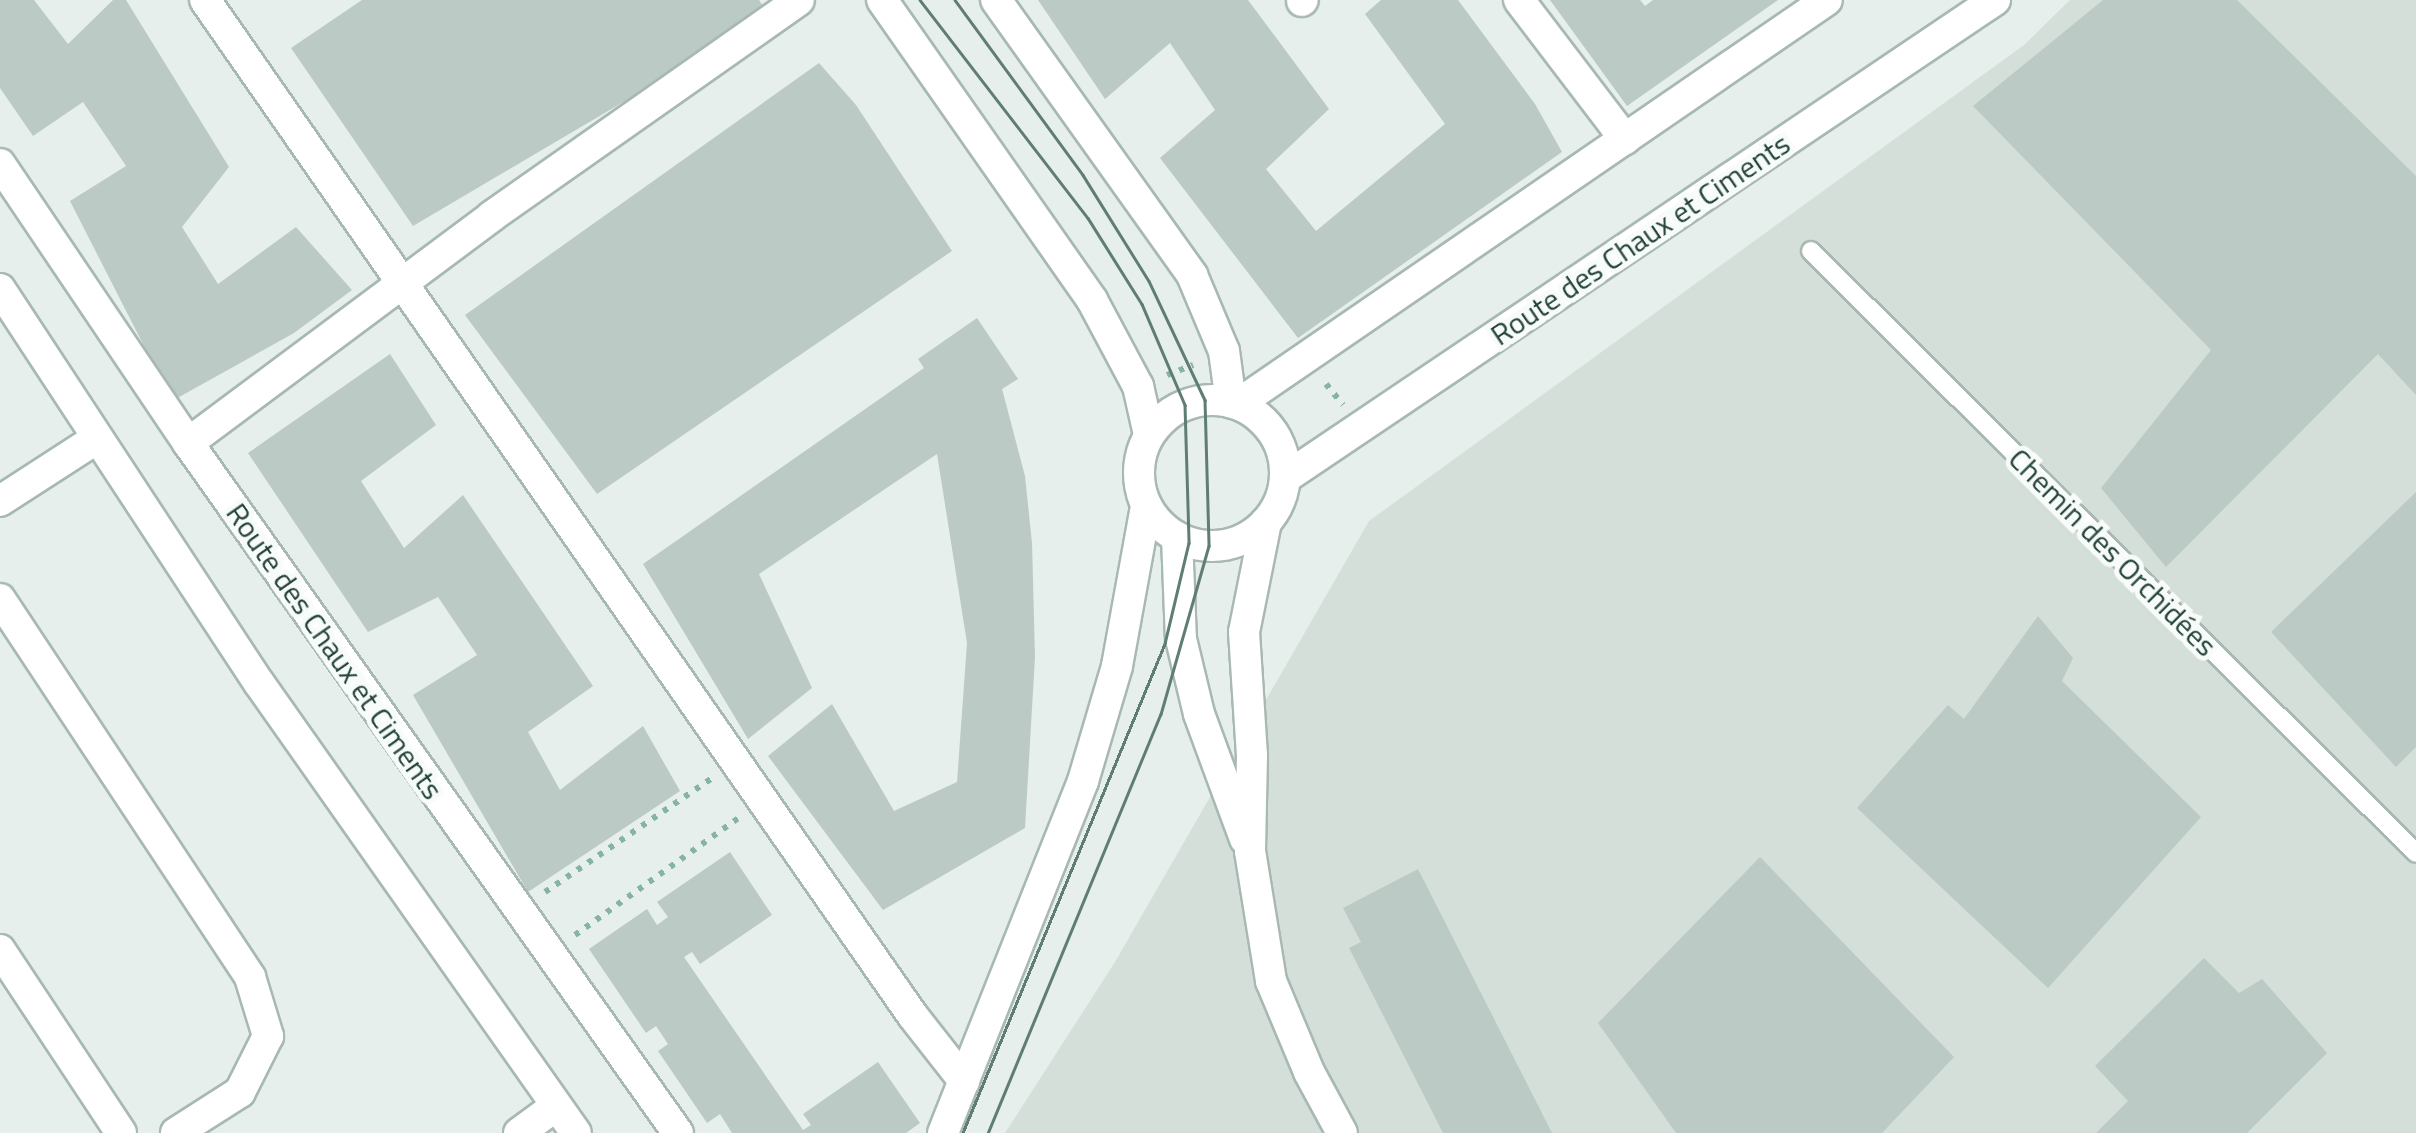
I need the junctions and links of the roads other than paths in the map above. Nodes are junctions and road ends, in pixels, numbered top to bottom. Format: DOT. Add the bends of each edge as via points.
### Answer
graph roads {
  1 [pos="204,0"];
  2 [pos="799,0"];
  3 [pos="882,0"];
  4 [pos="996,0"];
  5 [pos="1519,0"];
  6 [pos="1828,0"];
  7 [pos="1995,0"];
  8 [pos="1624,139"];
  9 [pos="0,164"];
  10 [pos="1810,251"];
  11 [pos="401,283"];
  12 [pos="0,289"];
  13 [pos="9,321"];
  14 [pos="1234,404"];
  15 [pos="1149,435"];
  16 [pos="96,439"];
  17 [pos="188,443"];
  18 [pos="1284,478"];
  19 [pos="0,501"];
  20 [pos="1146,506"];
  21 [pos="1266,522"];
  22 [pos="1176,537"];
  23 [pos="0,599"];
  24 [pos="1250,851"];
  25 [pos="2416,854"];
  26 [pos="0,950"];
  27 [pos="964,1081"];
  28 [pos="556,1106"];
  29 [pos="122,1133"];
  30 [pos="176,1133"];
  31 [pos="518,1133"];
  32 [pos="576,1133"];
  33 [pos="678,1133"];
  34 [pos="943,1133"];
  35 [pos="1342,1133"];
  1 -- 11 [label="street"];
  2 -- 11 [label="street"];
  3 -- 15 [label="street" via="1092,300 1138,386"];
  4 -- 14 [label="street" via="1192,275 1224,351"];
  5 -- 8 [label="street"];
  6 -- 8 [label="street"];
  7 -- 18 [label="street, Route des Chaux et Ciments"];
  8 -- 14 [label="street"];
  9 -- 17 [label="street, Route des Chaux et Ciments"];
  10 -- 25 [label="lane, Chemin des Orchidées"];
  11 -- 17 [label="street"];
  11 -- 27 [label="street" via="912,1016"];
  12 -- 13 [label="street"];
  13 -- 16 [label="street"];
  14 -- 15 [label="street" via="1184,405"];
  14 -- 18 [label="street" via="1273,433"];
  15 -- 20 [label="street" via="1140,457"];
  16 -- 19 [label="street"];
  16 -- 28 [label="street"];
  17 -- 33 [label="street, Route des Chaux et Ciments"];
  18 -- 21 [label="street"];
  20 -- 22 [label="street"];
  20 -- 27 [label="street" via="1116,666 1084,781"];
  21 -- 22 [label="street" via="1230,544"];
  21 -- 24 [label="street" via="1244,632"];
  22 -- 24 [label="street" via="1181,639 1199,714"];
  23 -- 30 [label="street" via="250,977 268,1036 240,1092"];
  24 -- 35 [label="street" via="1271,982"];
  26 -- 29 [label="street"];
  27 -- 34 [label="street"];
  28 -- 31 [label="street"];
  28 -- 32 [label="street"];
}
